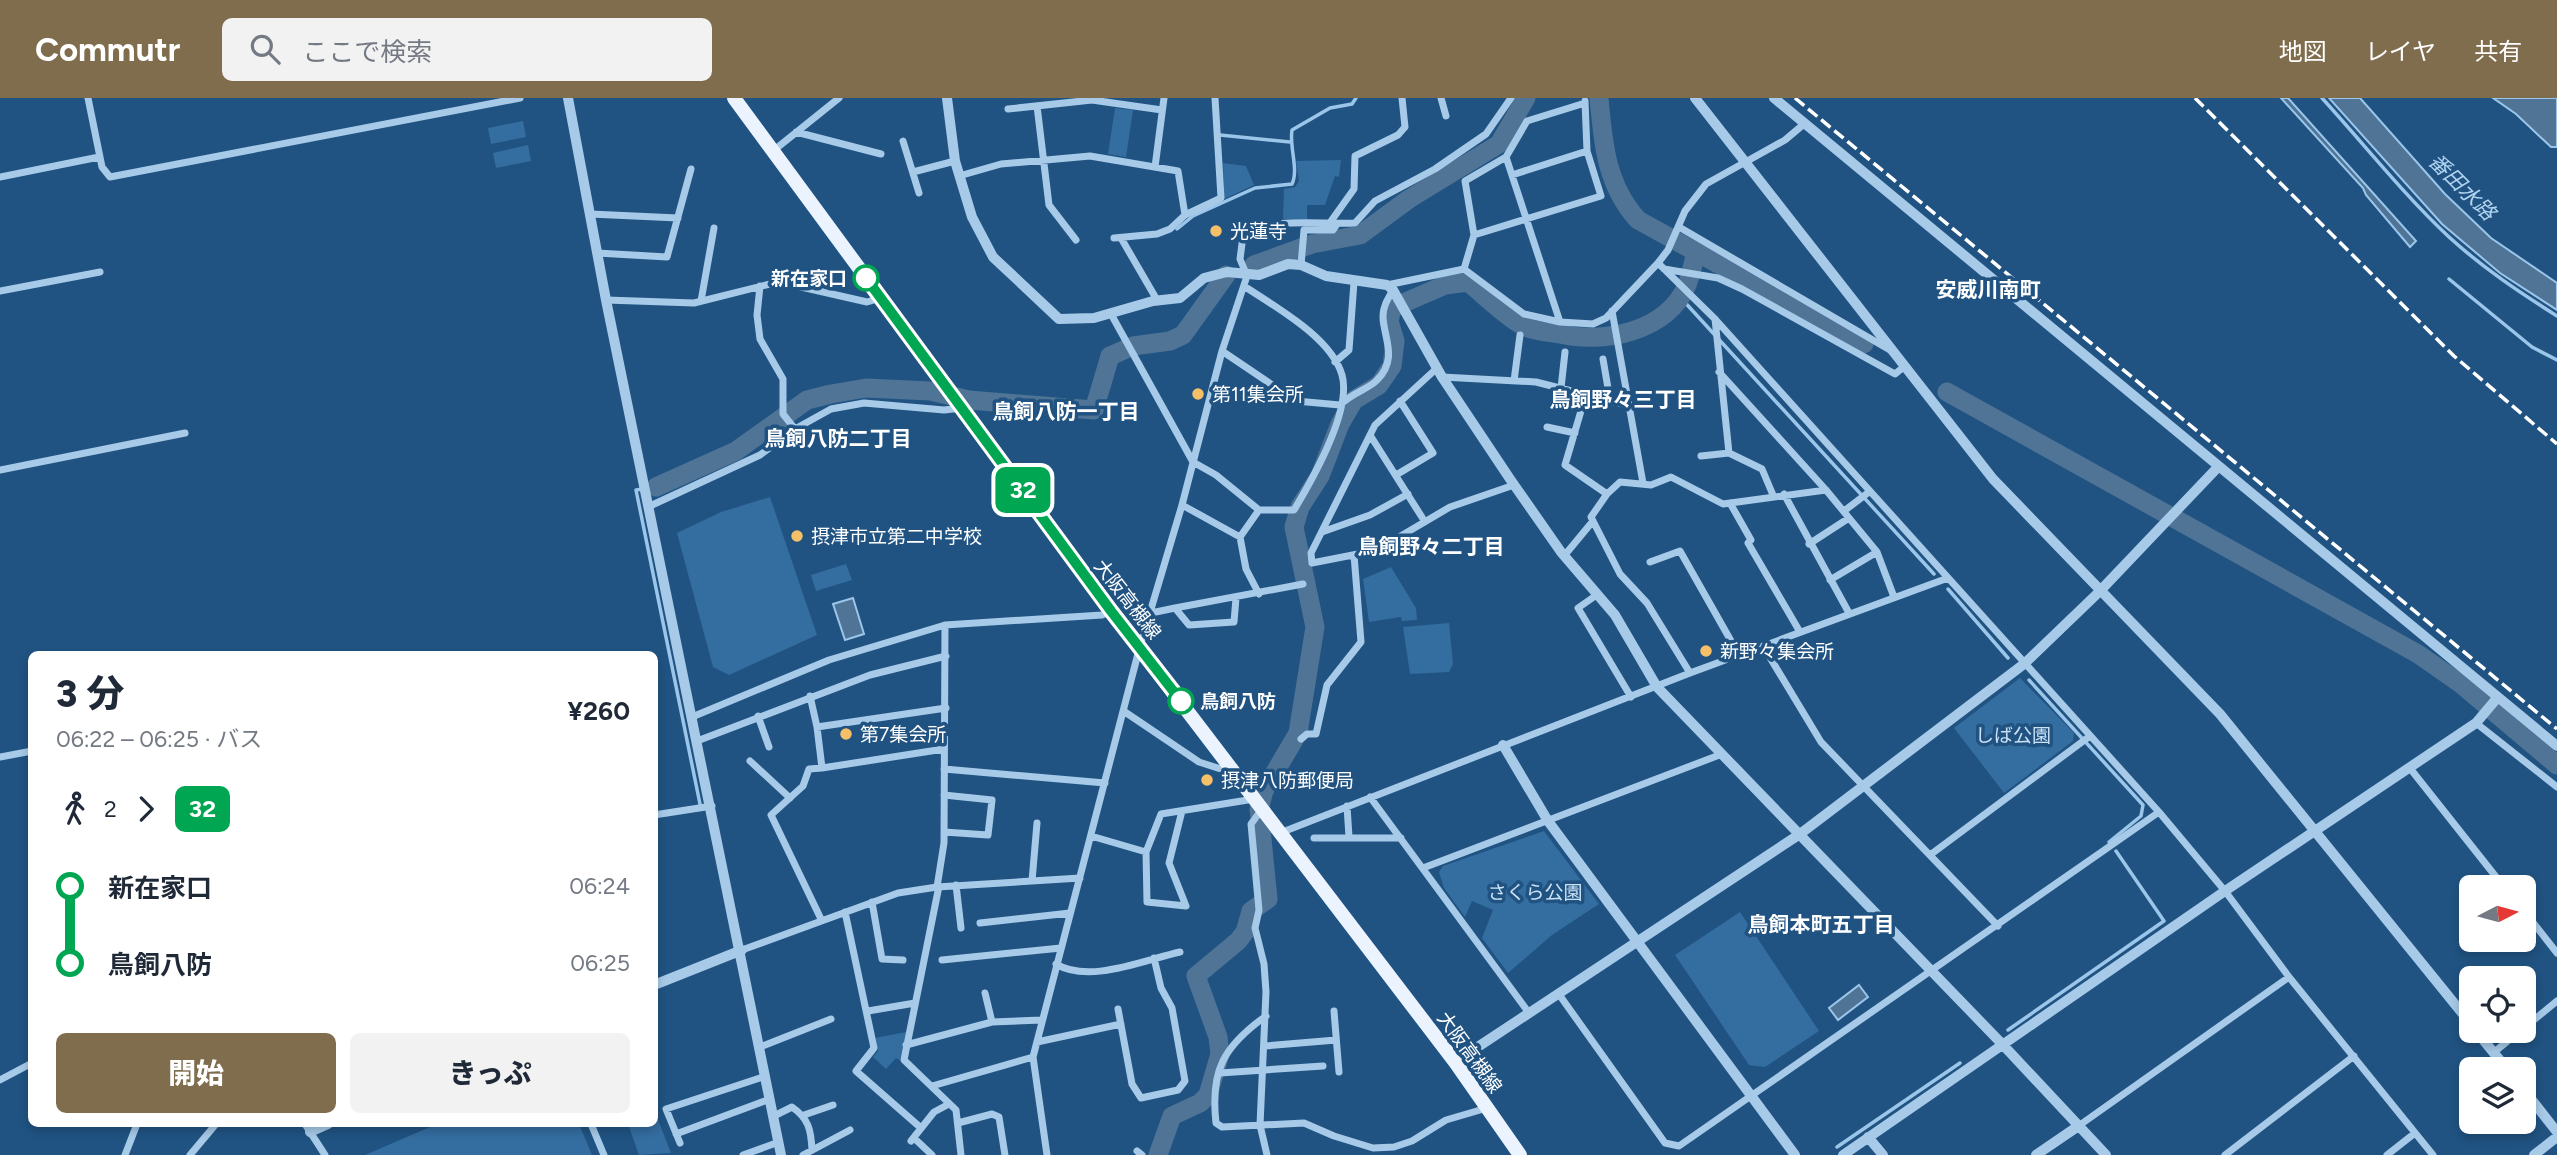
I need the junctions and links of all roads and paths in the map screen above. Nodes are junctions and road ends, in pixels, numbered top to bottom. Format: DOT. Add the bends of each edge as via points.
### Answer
graph roads {
  1 [pos="88,98"];
  2 [pos="520,98"];
  3 [pos="568,98"];
  4 [pos="734,98"];
  5 [pos="839,98"];
  6 [pos="947,98"];
  7 [pos="1164,98"];
  8 [pos="1214,98"];
  9 [pos="1402,98"];
  10 [pos="1441,98"];
  11 [pos="1511,98"];
  12 [pos="1695,98"];
  13 [pos="1774,98"];
  14 [pos="1585,100"];
  15 [pos="1037,106"];
  16 [pos="1008,109"];
  17 [pos="1162,110"];
  18 [pos="1446,116"];
  19 [pos="1804,124"];
  20 [pos="796,132"];
  21 [pos="903,141"];
  22 [pos="773,151"];
  23 [pos="1587,151"];
  24 [pos="881,154"];
  25 [pos="99,157"];
  26 [pos="1506,157"];
  27 [pos="1043,160"];
  28 [pos="955,161"];
  29 [pos="1745,163"];
  30 [pos="1155,167"];
  31 [pos="691,169"];
  32 [pos="913,172"];
  33 [pos="1512,175"];
  34 [pos="959,176"];
  35 [pos="0,177"];
  36 [pos="919,193"];
  37 [pos="590,214"];
  38 [pos="1185,215"];
  39 [pos="678,218"];
  40 [pos="1526,220"];
  41 [pos="1333,224"];
  42 [pos="713,228"];
  43 [pos="1677,229"];
  44 [pos="1474,235"];
  45 [pos="1076,240"];
  46 [pos="597,253"];
  47 [pos="1301,265"];
  48 [pos="1661,266"];
  49 [pos="1464,270"];
  50 [pos="100,272"];
  51 [pos="1245,281"];
  52 [pos="1354,282"];
  53 [pos="761,286"];
  54 [pos="1393,291"];
  55 [pos="0,292"];
  56 [pos="881,298"];
  57 [pos="606,300"];
  58 [pos="1157,300"];
  59 [pos="701,302"];
  60 [pos="1612,312"];
  61 [pos="1111,314"];
  62 [pos="1715,319"];
  63 [pos="1560,323"];
  64 [pos="1520,335"];
  65 [pos="1223,351"];
  66 [pos="1565,352"];
  67 [pos="1894,352"];
  68 [pos="1603,359"];
  69 [pos="1335,362"];
  70 [pos="1905,366"];
  71 [pos="1440,372"];
  72 [pos="1718,372"];
  73 [pos="1514,381"];
  74 [pos="1561,388"];
  75 [pos="1586,394"];
  76 [pos="1609,400"];
  77 [pos="1400,401"];
  78 [pos="1340,405"];
  79 [pos="961,406"];
  80 [pos="1630,406"];
  81 [pos="1547,427"];
  82 [pos="795,429"];
  83 [pos="186,433"];
  84 [pos="1575,433"];
  85 [pos="1370,435"];
  86 [pos="1729,453"];
  87 [pos="1701,456"];
  88 [pos="1193,462"];
  89 [pos="2218,467"];
  90 [pos="0,470"];
  91 [pos="1396,475"];
  92 [pos="1643,483"];
  93 [pos="1514,485"];
  94 [pos="1826,490"];
  95 [pos="1869,492"];
  96 [pos="1408,494"];
  97 [pos="1607,494"];
  98 [pos="1784,494"];
  99 [pos="1773,495"];
  100 [pos="1730,503"];
  101 [pos="1182,505"];
  102 [pos="650,506"];
  103 [pos="1259,510"];
  104 [pos="1847,515"];
  105 [pos="1593,521"];
  106 [pos="1424,522"];
  107 [pos="1322,532"];
  108 [pos="1240,537"];
  109 [pos="1809,544"];
  110 [pos="1877,552"];
  111 [pos="1354,555"];
  112 [pos="1564,556"];
  113 [pos="1650,562"];
  114 [pos="1948,578"];
  115 [pos="1830,580"];
  116 [pos="1303,584"];
  117 [pos="2099,592"];
  118 [pos="1259,594"];
  119 [pos="1598,594"];
  120 [pos="1894,597"];
  121 [pos="1236,598"];
  122 [pos="1175,608"];
  123 [pos="1111,611"];
  124 [pos="1151,613"];
  125 [pos="1849,613"];
  126 [pos="945,625"];
  127 [pos="1800,632"];
  128 [pos="1140,646"];
  129 [pos="1763,646"];
  130 [pos="1739,655"];
  131 [pos="946,656"];
  132 [pos="2024,664"];
  133 [pos="1690,673"];
  134 [pos="1657,687"];
  135 [pos="810,696"];
  136 [pos="1631,697"];
  137 [pos="2496,699"];
  138 [pos="946,708"];
  139 [pos="1125,712"];
  140 [pos="758,716"];
  141 [pos="692,717"];
  142 [pos="2479,719"];
  143 [pos="817,727"];
  144 [pos="2090,736"];
  145 [pos="1301,739"];
  146 [pos="697,741"];
  147 [pos="1503,745"];
  148 [pos="2557,746"];
  149 [pos="769,747"];
  150 [pos="944,749"];
  151 [pos="28,752"];
  152 [pos="1722,754"];
  153 [pos="0,757"];
  154 [pos="750,761"];
  155 [pos="2409,767"];
  156 [pos="822,768"];
  157 [pos="944,769"];
  158 [pos="1235,772"];
  159 [pos="1105,783"];
  160 [pos="1864,786"];
  161 [pos="2557,787"];
  162 [pos="944,795"];
  163 [pos="1370,797"];
  164 [pos="790,798"];
  165 [pos="1258,804"];
  166 [pos="712,806"];
  167 [pos="1347,806"];
  168 [pos="1182,811"];
  169 [pos="2159,812"];
  170 [pos="658,814"];
  171 [pos="1548,821"];
  172 [pos="1037,823"];
  173 [pos="2315,830"];
  174 [pos="944,832"];
  175 [pos="1279,833"];
  176 [pos="1800,834"];
  177 [pos="1091,836"];
  178 [pos="1349,837"];
  179 [pos="1314,838"];
  180 [pos="1401,838"];
  181 [pos="1146,852"];
  182 [pos="1930,856"];
  183 [pos="1423,868"];
  184 [pos="2494,875"];
  185 [pos="1080,878"];
  186 [pos="1032,881"];
  187 [pos="956,885"];
  188 [pos="938,886"];
  189 [pos="2225,891"];
  190 [pos="872,902"];
  191 [pos="845,912"];
  192 [pos="1070,913"];
  193 [pos="821,919"];
  194 [pos="980,923"];
  195 [pos="1998,926"];
  196 [pos="2536,926"];
  197 [pos="961,928"];
  198 [pos="1637,941"];
  199 [pos="1061,948"];
  200 [pos="742,950"];
  201 [pos="1180,952"];
  202 [pos="2557,953"];
  203 [pos="1154,958"];
  204 [pos="902,960"];
  205 [pos="942,960"];
  206 [pos="1056,964"];
  207 [pos="1931,972"];
  208 [pos="2289,977"];
  209 [pos="658,983"];
  210 [pos="985,993"];
  211 [pos="1558,993"];
  212 [pos="2557,1001"];
  213 [pos="915,1003"];
  214 [pos="1118,1009"];
  215 [pos="2459,1009"];
  216 [pos="868,1011"];
  217 [pos="1334,1011"];
  218 [pos="1529,1013"];
  219 [pos="1266,1016"];
  220 [pos="2536,1018"];
  221 [pos="807,1019"];
  222 [pos="831,1019"];
  223 [pos="1042,1020"];
  224 [pos="992,1022"];
  225 [pos="1121,1024"];
  226 [pos="811,1027"];
  227 [pos="1336,1040"];
  228 [pos="1037,1042"];
  229 [pos="2485,1043"];
  230 [pos="2506,1043"];
  231 [pos="906,1045"];
  232 [pos="1265,1046"];
  233 [pos="2004,1046"];
  234 [pos="760,1047"];
  235 [pos="2493,1053"];
  236 [pos="2354,1056"];
  237 [pos="1033,1057"];
  238 [pos="2496,1057"];
  239 [pos="1455,1062"];
  240 [pos="28,1065"];
  241 [pos="1323,1066"];
  242 [pos="1263,1070"];
  243 [pos="1339,1072"];
  244 [pos="1220,1073"];
  245 [pos="766,1076"];
  246 [pos="0,1080"];
  247 [pos="932,1086"];
  248 [pos="1752,1097"];
  249 [pos="771,1099"];
  250 [pos="950,1104"];
  251 [pos="833,1105"];
  252 [pos="2536,1106"];
  253 [pos="1487,1108"];
  254 [pos="804,1115"];
  255 [pos="774,1116"];
  256 [pos="958,1123"];
  257 [pos="1260,1125"];
  258 [pos="135,1127"];
  259 [pos="213,1127"];
  260 [pos="592,1127"];
  261 [pos="2077,1127"];
  262 [pos="308,1128"];
  263 [pos="921,1128"];
  264 [pos="850,1130"];
  265 [pos="2415,1133"];
  266 [pos="676,1134"];
  267 [pos="2557,1135"];
  268 [pos="1868,1137"];
  269 [pos="779,1142"];
  270 [pos="680,1143"];
  271 [pos="1389,1151"];
  272 [pos="808,1153"];
  273 [pos="125,1155"];
  274 [pos="190,1155"];
  275 [pos="325,1155"];
  276 [pos="604,1155"];
  277 [pos="743,1155"];
  278 [pos="781,1155"];
  279 [pos="932,1155"];
  280 [pos="961,1155"];
  281 [pos="1005,1155"];
  282 [pos="1047,1155"];
  283 [pos="1267,1155"];
  284 [pos="1520,1155"];
  285 [pos="1795,1155"];
  286 [pos="1843,1155"];
  287 [pos="1883,1155"];
  288 [pos="2036,1155"];
  289 [pos="2106,1155"];
  290 [pos="2225,1155"];
  291 [pos="2386,1155"];
  292 [pos="2433,1155"];
  293 [pos="2534,1155"];
  1 -- 25 [label="street"];
  2 -- 25 [label="street" via="110,177"];
  3 -- 37 [label="street"];
  4 -- 22 [label="main road, 大阪高槻線"];
  5 -- 20 [label="street"];
  6 -- 28 [label="street"];
  7 -- 17 [label="street"];
  8 -- 38 [label="street" via="1221,198"];
  9 -- 41 [label="street" via="1405,127 1355,156 1354,189"];
  10 -- 18 [label="street"];
  11 -- 41 [label="street" via="1486,134 1435,169 1375,201 1355,223"];
  12 -- 29 [label="street"];
  13 -- 19 [label="street"];
  14 -- 23 [label="street"];
  14 -- 26 [label="street" via="1528,121"];
  15 -- 16 [label="street"];
  15 -- 17 [label="street" via="1092,100"];
  15 -- 27 [label="street"];
  17 -- 30 [label="street"];
  19 -- 29 [label="street"];
  19 -- 89 [label="street"];
  20 -- 22 [label="street"];
  20 -- 24 [label="street"];
  21 -- 32 [label="street"];
  22 -- 56 [label="main road, 大阪高槻線"];
  23 -- 33 [label="street"];
  23 -- 40 [label="street" via="1601,196"];
  25 -- 35 [label="street"];
  26 -- 33 [label="street"];
  26 -- 44 [label="street" via="1465,181"];
  27 -- 30 [label="street" via="1090,156"];
  27 -- 34 [label="street" via="1001,164"];
  27 -- 45 [label="street" via="1049,205"];
  28 -- 32 [label="street"];
  28 -- 34 [label="street"];
  29 -- 43 [label="street" via="1706,184 1694,196"];
  29 -- 67 [label="street"];
  30 -- 38 [label="street" via="1178,171"];
  31 -- 39 [label="street"];
  32 -- 36 [label="street"];
  33 -- 40 [label="street"];
  34 -- 61 [label="street" via="972,217 993,257 1059,319"];
  37 -- 39 [label="street"];
  37 -- 46 [label="street"];
  38 -- 58 [label="street" via="1157,234 1118,238"];
  39 -- 46 [label="street" via="667,257"];
  40 -- 44 [label="street"];
  40 -- 63 [label="street"];
  41 -- 47 [label="street" via="1333,230 1304,230"];
  41 -- 51 [label="street" via="1253,229 1240,244"];
  42 -- 59 [label="street"];
  43 -- 48 [label="street"];
  43 -- 67 [label="street"];
  44 -- 49 [label="street"];
  46 -- 57 [label="street"];
  47 -- 51 [label="street" via="1287,264"];
  47 -- 52 [label="street"];
  48 -- 60 [label="street"];
  48 -- 62 [label="street"];
  48 -- 70 [label="street" via="1742,289 1895,373"];
  49 -- 54 [label="street"];
  49 -- 63 [label="street" via="1524,314"];
  50 -- 55 [label="street"];
  51 -- 58 [label="street" via="1227,272 1204,278 1180,298"];
  51 -- 65 [label="street"];
  51 -- 69 [label="street" via="1317,339"];
  52 -- 54 [label="street"];
  52 -- 69 [label="street" via="1349,350"];
  53 -- 56 [label="street" via="788,284 867,302"];
  53 -- 59 [label="street"];
  53 -- 82 [label="street" via="760,340 783,379 783,414"];
  54 -- 71 [label="street"];
  54 -- 78 [label="street" via="1382,319 1389,351 1384,369 1378,380"];
  56 -- 79 [label="main road, 大阪高槻線"];
  57 -- 59 [label="street"];
  57 -- 102 [label="street"];
  58 -- 61 [label="street"];
  60 -- 63 [label="street" via="1593,324"];
  60 -- 80 [label="street"];
  61 -- 88 [label="street"];
  62 -- 72 [label="street"];
  62 -- 95 [label="street"];
  64 -- 73 [label="street"];
  65 -- 78 [label="street" via="1296,401"];
  65 -- 88 [label="street"];
  66 -- 74 [label="street"];
  67 -- 70 [label="street"];
  68 -- 76 [label="street"];
  69 -- 78 [label="street" via="1342,376"];
  70 -- 117 [label="street" via="1993,479"];
  71 -- 73 [label="street"];
  71 -- 77 [label="street"];
  71 -- 93 [label="street"];
  72 -- 86 [label="street"];
  72 -- 94 [label="street"];
  73 -- 74 [label="street"];
  74 -- 75 [label="street"];
  75 -- 76 [label="street"];
  75 -- 84 [label="street"];
  76 -- 80 [label="street"];
  77 -- 85 [label="street"];
  77 -- 91 [label="street" via="1433,453"];
  78 -- 103 [label="street" via="1321,464 1294,510"];
  79 -- 82 [label="street" via="944,410 864,403 831,409"];
  79 -- 123 [label="main road, 大阪高槻線"];
  80 -- 92 [label="street"];
  81 -- 84 [label="street"];
  82 -- 102 [label="street" via="760,455"];
  83 -- 90 [label="street"];
  84 -- 97 [label="street" via="1565,465"];
  85 -- 91 [label="street"];
  85 -- 107 [label="street"];
  86 -- 87 [label="street"];
  86 -- 99 [label="street" via="1762,469"];
  88 -- 101 [label="street"];
  88 -- 103 [label="street"];
  89 -- 117 [label="street"];
  89 -- 137 [label="street"];
  91 -- 96 [label="street"];
  92 -- 97 [label="street" via="1620,482"];
  92 -- 100 [label="street" via="1651,485 1671,477 1723,504"];
  93 -- 106 [label="street" via="1450,507"];
  93 -- 112 [label="street"];
  94 -- 98 [label="street"];
  94 -- 104 [label="street"];
  95 -- 104 [label="street"];
  95 -- 114 [label="street"];
  96 -- 106 [label="street"];
  96 -- 107 [label="street" via="1370,515"];
  97 -- 105 [label="street" via="1591,517"];
  98 -- 99 [label="street"];
  98 -- 109 [label="street"];
  99 -- 100 [label="street"];
  100 -- 127 [label="street"];
  101 -- 108 [label="street"];
  101 -- 124 [label="street"];
  102 -- 141 [label="street"];
  103 -- 108 [label="street"];
  104 -- 109 [label="street"];
  104 -- 110 [label="street"];
  105 -- 112 [label="street"];
  105 -- 133 [label="street" via="1620,574 1647,603"];
  106 -- 111 [label="street"];
  107 -- 111 [label="street" via="1311,553 1312,563"];
  108 -- 118 [label="street" via="1246,569"];
  109 -- 115 [label="street"];
  110 -- 115 [label="street"];
  110 -- 120 [label="street"];
  111 -- 145 [label="street" via="1361,642 1327,685 1316,734"];
  112 -- 119 [label="street"];
  113 -- 130 [label="street" via="1680,551"];
  114 -- 120 [label="street"];
  114 -- 132 [label="street"];
  115 -- 125 [label="street"];
  116 -- 118 [label="street"];
  117 -- 132 [label="street"];
  117 -- 173 [label="street" via="2220,714"];
  118 -- 121 [label="street"];
  119 -- 134 [label="street"];
  119 -- 136 [label="street" via="1578,608"];
  120 -- 125 [label="street"];
  121 -- 122 [label="street"];
  121 -- 122 [label="street" via="1234,622 1189,625"];
  122 -- 124 [label="street"];
  123 -- 126 [label="street"];
  123 -- 128 [label="main road, 大阪高槻線"];
  124 -- 128 [label="street"];
  125 -- 127 [label="street"];
  126 -- 131 [label="street"];
  126 -- 141 [label="street" via="817,664"];
  127 -- 129 [label="street"];
  128 -- 139 [label="street"];
  128 -- 158 [label="main road, 大阪高槻線"];
  129 -- 130 [label="street"];
  129 -- 160 [label="street" via="1821,743"];
  130 -- 133 [label="street"];
  131 -- 135 [label="street"];
  131 -- 138 [label="street"];
  132 -- 144 [label="street"];
  132 -- 160 [label="street"];
  133 -- 134 [label="street"];
  134 -- 136 [label="street"];
  134 -- 152 [label="street"];
  135 -- 140 [label="street"];
  135 -- 143 [label="street"];
  136 -- 147 [label="street"];
  137 -- 142 [label="street"];
  137 -- 148 [label="street"];
  138 -- 143 [label="street"];
  138 -- 150 [label="street"];
  139 -- 158 [label="street" via="1199,762"];
  139 -- 159 [label="street"];
  140 -- 146 [label="street"];
  140 -- 149 [label="street"];
  141 -- 146 [label="street"];
  142 -- 155 [label="street"];
  142 -- 161 [label="street"];
  143 -- 156 [label="street"];
  144 -- 169 [label="street"];
  144 -- 182 [label="street"];
  146 -- 166 [label="street"];
  147 -- 163 [label="street"];
  147 -- 171 [label="street"];
  150 -- 156 [label="street"];
  150 -- 157 [label="street"];
  151 -- 153 [label="street"];
  152 -- 171 [label="street"];
  152 -- 176 [label="street"];
  154 -- 164 [label="street"];
  155 -- 173 [label="street"];
  155 -- 184 [label="street"];
  156 -- 164 [label="street" via="809,769 803,786"];
  157 -- 159 [label="street"];
  157 -- 162 [label="street"];
  158 -- 165 [label="main road, 大阪高槻線"];
  159 -- 177 [label="street"];
  160 -- 176 [label="street"];
  160 -- 182 [label="street"];
  162 -- 174 [label="street"];
  162 -- 174 [label="street" via="992,800 988,835"];
  163 -- 167 [label="street"];
  163 -- 180 [label="street"];
  164 -- 193 [label="street" via="771,815"];
  165 -- 168 [label="street"];
  165 -- 175 [label="main road, 大阪高槻線"];
  165 -- 219 [label="street" via="1251,824 1259,905 1255,928 1264,964"];
  166 -- 170 [label="street"];
  166 -- 200 [label="street"];
  167 -- 175 [label="street"];
  167 -- 178 [label="street"];
  168 -- 181 [label="street" via="1161,814"];
  168 -- 181 [label="street" via="1169,863 1186,906 1147,902"];
  169 -- 189 [label="street"];
  169 -- 195 [label="street"];
  171 -- 183 [label="street"];
  171 -- 198 [label="street"];
  172 -- 186 [label="street"];
  173 -- 189 [label="street"];
  173 -- 215 [label="street"];
  174 -- 188 [label="street"];
  175 -- 239 [label="main road, 大阪高槻線"];
  176 -- 198 [label="street"];
  176 -- 207 [label="street"];
  177 -- 181 [label="street"];
  177 -- 185 [label="street"];
  178 -- 179 [label="street"];
  178 -- 180 [label="street"];
  180 -- 183 [label="street"];
  182 -- 195 [label="street"];
  183 -- 218 [label="street"];
  185 -- 186 [label="street"];
  185 -- 192 [label="street"];
  186 -- 187 [label="street"];
  187 -- 188 [label="street"];
  187 -- 197 [label="street"];
  188 -- 190 [label="street"];
  188 -- 213 [label="street"];
  189 -- 208 [label="street"];
  189 -- 233 [label="street"];
  190 -- 191 [label="street"];
  190 -- 204 [label="street" via="882,958"];
  191 -- 193 [label="street"];
  191 -- 216 [label="street"];
  192 -- 194 [label="street"];
  192 -- 199 [label="street"];
  193 -- 200 [label="street"];
  195 -- 207 [label="street"];
  196 -- 202 [label="street"];
  198 -- 211 [label="street"];
  198 -- 248 [label="street"];
  199 -- 205 [label="street"];
  199 -- 206 [label="street"];
  200 -- 209 [label="street"];
  200 -- 234 [label="street"];
  201 -- 203 [label="street"];
  203 -- 206 [label="street" via="1087,973"];
  203 -- 225 [label="street" via="1171,1008 1185,1081 1178,1090 1141,1098 1132,1084"];
  206 -- 223 [label="street"];
  207 -- 233 [label="street"];
  207 -- 248 [label="street"];
  208 -- 236 [label="street"];
  208 -- 261 [label="street"];
  210 -- 224 [label="street"];
  211 -- 218 [label="street"];
  211 -- 248 [label="street" via="1665,1143 1679,1146"];
  212 -- 220 [label="street"];
  213 -- 216 [label="street"];
  213 -- 231 [label="street"];
  214 -- 225 [label="street"];
  216 -- 263 [label="street" via="874,1048 856,1071"];
  217 -- 227 [label="street"];
  218 -- 239 [label="street"];
  219 -- 232 [label="street"];
  219 -- 244 [label="street" via="1226,1051"];
  221 -- 226 [label="street"];
  222 -- 226 [label="street"];
  223 -- 224 [label="street"];
  223 -- 228 [label="street"];
  224 -- 231 [label="street"];
  225 -- 228 [label="street"];
  226 -- 234 [label="street"];
  227 -- 232 [label="street"];
  227 -- 243 [label="street"];
  228 -- 237 [label="street"];
  229 -- 235 [label="street"];
  230 -- 235 [label="street"];
  231 -- 247 [label="street" via="904,1060"];
  232 -- 242 [label="street"];
  233 -- 261 [label="street"];
  233 -- 268 [label="street"];
  234 -- 245 [label="street"];
  235 -- 238 [label="street"];
  236 -- 265 [label="street"];
  236 -- 290 [label="street"];
  237 -- 247 [label="street"];
  237 -- 282 [label="street"];
  239 -- 253 [label="main road, 大阪高槻線"];
  240 -- 246 [label="street"];
  241 -- 242 [label="street"];
  242 -- 244 [label="street"];
  242 -- 257 [label="street"];
  244 -- 257 [label="street" via="1213,1094 1216,1123 1222,1127"];
  245 -- 249 [label="street"];
  245 -- 266 [label="street" via="666,1109"];
  247 -- 250 [label="street"];
  248 -- 285 [label="street"];
  249 -- 255 [label="street"];
  249 -- 266 [label="street"];
  250 -- 256 [label="street"];
  250 -- 263 [label="street" via="934,1112"];
  251 -- 254 [label="street"];
  252 -- 267 [label="street"];
  253 -- 271 [label="street" via="1446,1120"];
  253 -- 284 [label="main road, 大阪高槻線"];
  254 -- 255 [label="street" via="792,1107"];
  254 -- 272 [label="street" via="810,1125"];
  255 -- 269 [label="street"];
  256 -- 280 [label="street"];
  256 -- 281 [label="street" via="999,1116"];
  257 -- 271 [label="street" via="1304,1123"];
  257 -- 283 [label="street"];
  258 -- 273 [label="street"];
  259 -- 274 [label="street"];
  260 -- 276 [label="street"];
  261 -- 288 [label="street"];
  261 -- 289 [label="street"];
  262 -- 275 [label="street"];
  263 -- 279 [label="street" via="912,1139"];
  264 -- 272 [label="street"];
  265 -- 291 [label="street"];
  265 -- 292 [label="street"];
  266 -- 270 [label="street"];
  267 -- 293 [label="street"];
  268 -- 286 [label="street"];
  268 -- 287 [label="street"];
  269 -- 277 [label="street"];
  269 -- 278 [label="street"];
}
